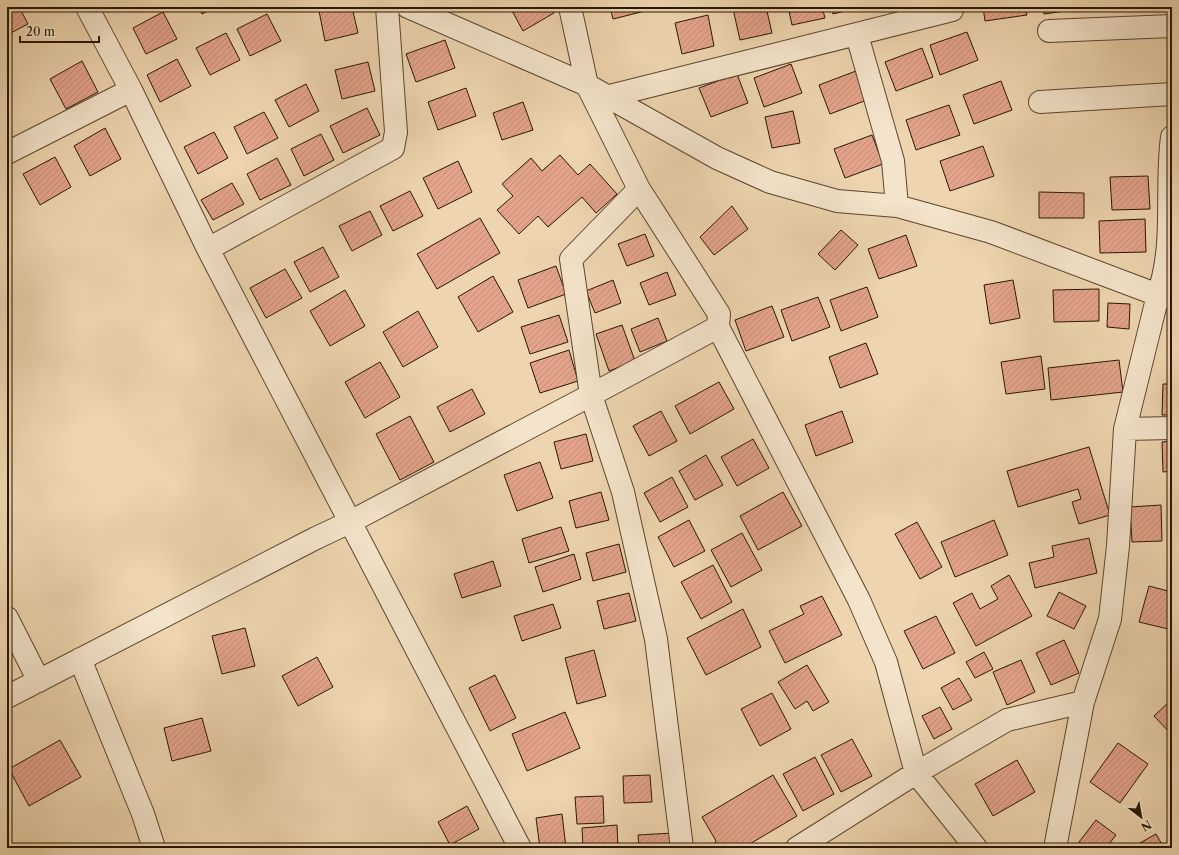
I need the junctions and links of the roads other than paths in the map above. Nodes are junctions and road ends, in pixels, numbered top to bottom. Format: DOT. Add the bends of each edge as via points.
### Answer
graph roads {
  1 [pos="87,7"];
  2 [pos="387,7"];
  3 [pos="408,7"];
  4 [pos="570,7"];
  5 [pos="951,7"];
  6 [pos="1172,26"];
  7 [pos="1049,31"];
  8 [pos="857,35"];
  9 [pos="587,85"];
  10 [pos="131,90"];
  11 [pos="1172,94"];
  12 [pos="610,96"];
  13 [pos="1040,102"];
  14 [pos="1172,138"];
  15 [pos="7,153"];
  16 [pos="639,189"];
  17 [pos="897,206"];
  18 [pos="208,249"];
  19 [pos="1165,296"];
  20 [pos="718,327"];
  21 [pos="591,395"];
  22 [pos="1172,428"];
  23 [pos="1125,429"];
  24 [pos="350,522"];
  25 [pos="7,618"];
  26 [pos="80,659"];
  27 [pos="39,681"];
  28 [pos="7,697"];
  29 [pos="1083,702"];
  30 [pos="916,773"];
  31 [pos="154,848"];
  32 [pos="520,848"];
  33 [pos="682,848"];
  34 [pos="797,848"];
  35 [pos="976,848"];
  36 [pos="1055,848"];
  1 -- 10 [label="street"];
  2 -- 18 [label="street" via="396,132 393,148"];
  3 -- 9 [label="street"];
  4 -- 9 [label="street"];
  5 -- 8 [label="street" via="952,10"];
  6 -- 7 [label="street"];
  8 -- 12 [label="street"];
  8 -- 17 [label="street" via="894,160"];
  9 -- 12 [label="street"];
  9 -- 16 [label="street"];
  10 -- 15 [label="street"];
  10 -- 18 [label="street"];
  11 -- 13 [label="street"];
  12 -- 17 [label="street" via="717,158 770,182 837,201"];
  14 -- 19 [label="street" via="1169,159 1170,228 1164,277"];
  16 -- 20 [label="street" via="719,314"];
  16 -- 21 [label="street" via="571,259"];
  17 -- 19 [label="street" via="991,232"];
  18 -- 24 [label="street"];
  19 -- 23 [label="street"];
  20 -- 21 [label="street"];
  20 -- 30 [label="street" via="859,600 886,662"];
  21 -- 24 [label="street"];
  21 -- 33 [label="street" via="623,492 656,639"];
  22 -- 23 [label="street"];
  23 -- 29 [label="street" via="1118,546 1110,619"];
  24 -- 26 [label="street"];
  24 -- 32 [label="street"];
  25 -- 27 [label="street"];
  26 -- 27 [label="street"];
  26 -- 31 [label="street" via="143,814"];
  27 -- 28 [label="street"];
  29 -- 30 [label="street" via="1007,720"];
  29 -- 36 [label="street"];
  30 -- 34 [label="street"];
  30 -- 35 [label="street"];
}
